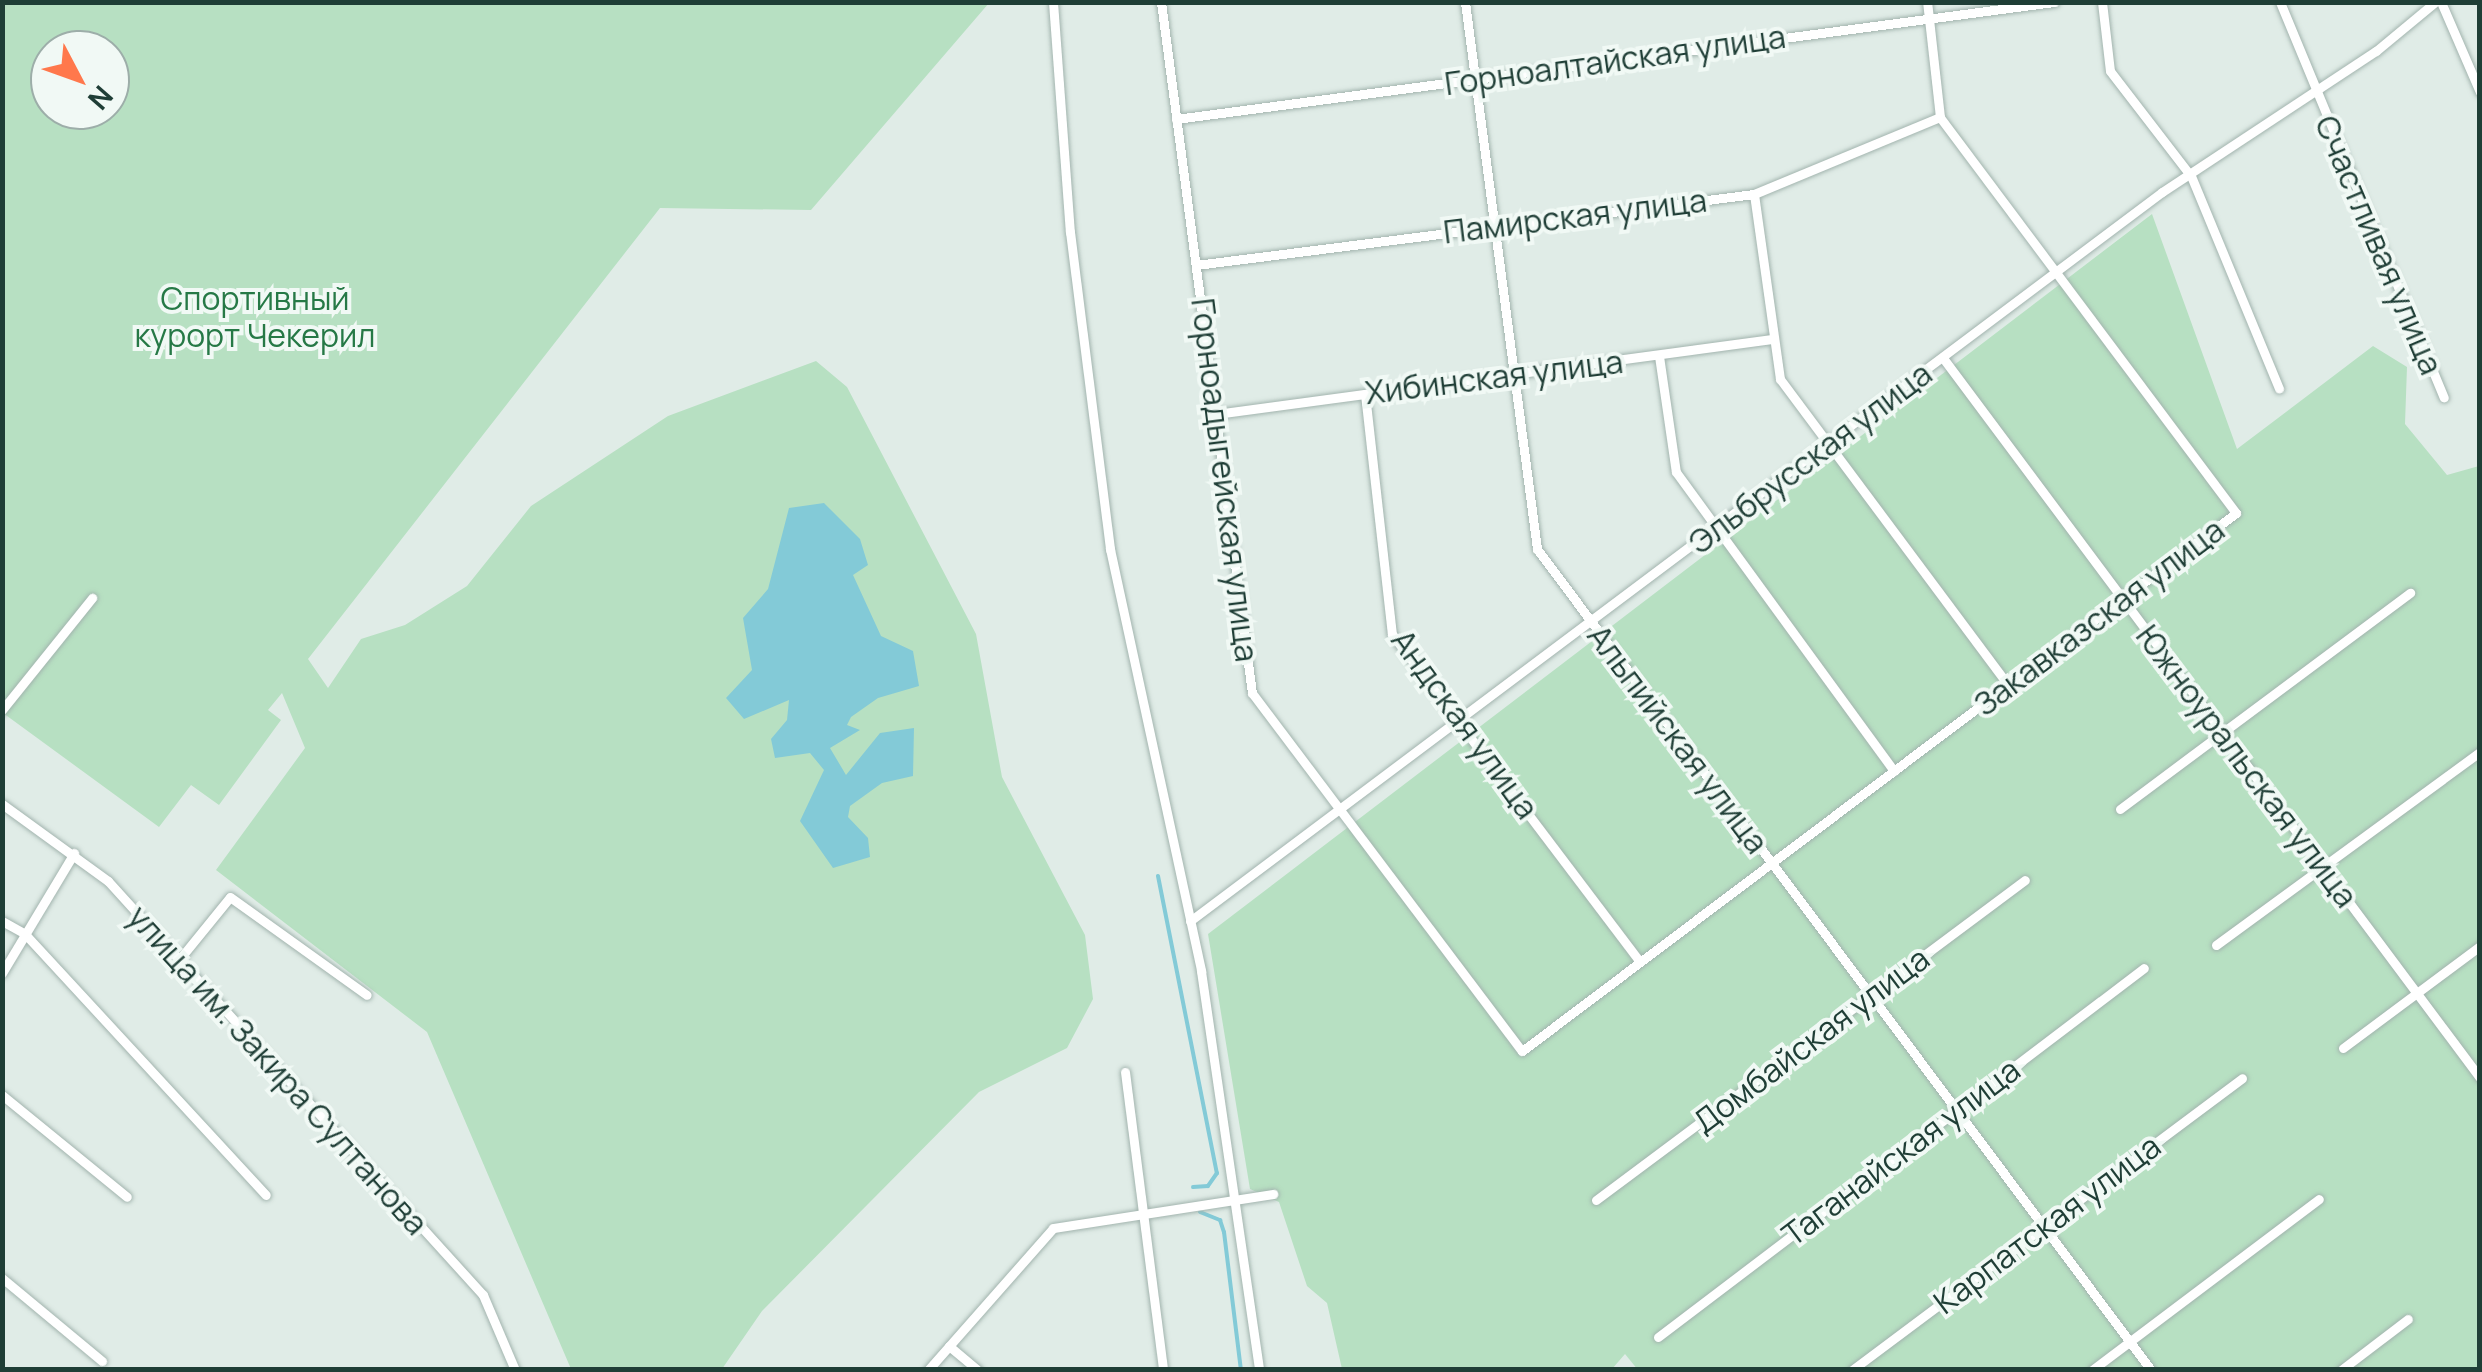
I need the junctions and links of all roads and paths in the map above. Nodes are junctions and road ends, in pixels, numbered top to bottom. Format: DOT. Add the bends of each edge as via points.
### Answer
graph roads {
  1 [pos="1053,2"];
  2 [pos="1161,2"];
  3 [pos="1465,2"];
  4 [pos="1927,2"];
  5 [pos="2054,2"];
  6 [pos="2102,2"];
  7 [pos="2280,2"];
  8 [pos="2438,2"];
  9 [pos="1930,18"];
  10 [pos="1475,79"];
  11 [pos="2480,92"];
  12 [pos="2314,93"];
  13 [pos="1940,117"];
  14 [pos="1176,119"];
  15 [pos="2190,176"];
  16 [pos="1754,194"];
  17 [pos="1494,226"];
  18 [pos="1196,265"];
  19 [pos="2059,271"];
  20 [pos="1772,340"];
  21 [pos="1660,356"];
  22 [pos="1943,358"];
  23 [pos="1512,375"];
  24 [pos="2279,388"];
  25 [pos="1365,394"];
  26 [pos="2444,397"];
  27 [pos="1216,414"];
  28 [pos="1828,444"];
  29 [pos="1715,529"];
  30 [pos="2410,593"];
  31 [pos="92,598"];
  32 [pos="2122,599"];
  33 [pos="1590,623"];
  34 [pos="2008,685"];
  35 [pos="2,710"];
  36 [pos="1459,720"];
  37 [pos="2222,733"];
  38 [pos="2480,752"];
  39 [pos="1894,771"];
  40 [pos="2,804"];
  41 [pos="1340,806"];
  42 [pos="2120,809"];
  43 [pos="74,853"];
  44 [pos="1771,863"];
  45 [pos="2322,867"];
  46 [pos="2026,880"];
  47 [pos="2,921"];
  48 [pos="1190,922"];
  49 [pos="26,934"];
  50 [pos="2216,945"];
  51 [pos="2480,946"];
  52 [pos="178,961"];
  53 [pos="1640,962"];
  54 [pos="2144,968"];
  55 [pos="2,973"];
  56 [pos="2416,993"];
  57 [pos="367,995"];
  58 [pos="1870,996"];
  59 [pos="2343,1048"];
  60 [pos="1522,1050"];
  61 [pos="1126,1072"];
  62 [pos="2242,1078"];
  63 [pos="2480,1078"];
  64 [pos="2,1095"];
  65 [pos="1956,1110"];
  66 [pos="1273,1194"];
  67 [pos="266,1195"];
  68 [pos="127,1197"];
  69 [pos="1238,1198"];
  70 [pos="2319,1199"];
  71 [pos="1596,1200"];
  72 [pos="1147,1212"];
  73 [pos="2044,1226"];
  74 [pos="2,1278"];
  75 [pos="2408,1319"];
  76 [pos="1658,1337"];
  77 [pos="2130,1341"];
  78 [pos="949,1346"];
  79 [pos="102,1361"];
  80 [pos="515,1370"];
  81 [pos="928,1370"];
  82 [pos="978,1370"];
  83 [pos="1162,1370"];
  84 [pos="1258,1370"];
  85 [pos="1852,1370"];
  86 [pos="2092,1370"];
  87 [pos="2151,1370"];
  88 [pos="2341,1370"];
  1 -- 48 [label="street" via="1070,232 1110,548"];
  2 -- 14 [label="street, Горноадыгейская улица"];
  3 -- 10 [label="street, Альпийская улица"];
  4 -- 9 [label="street"];
  5 -- 9 [label="street, Горноалтайская улица"];
  6 -- 15 [label="street" via="2110,71"];
  7 -- 12 [label="street, Счастливая улица"];
  8 -- 11 [label="street"];
  8 -- 12 [label="street, Эльбрусская улица"];
  9 -- 10 [label="street, Горноалтайская улица"];
  9 -- 13 [label="street"];
  10 -- 14 [label="street, Горноалтайская улица"];
  10 -- 17 [label="street, Альпийская улица"];
  12 -- 15 [label="street, Эльбрусская улица"];
  12 -- 26 [label="street, Счастливая улица"];
  13 -- 16 [label="street, Памирская улица"];
  13 -- 19 [label="street, Закавказская улица"];
  14 -- 18 [label="street, Горноадыгейская улица"];
  15 -- 19 [label="street, Эльбрусская улица"];
  15 -- 24 [label="street"];
  16 -- 17 [label="street, Памирская улица"];
  16 -- 20 [label="street"];
  17 -- 18 [label="street, Памирская улица"];
  17 -- 23 [label="street, Альпийская улица"];
  18 -- 27 [label="street, Горноадыгейская улица"];
  19 -- 22 [label="street, Эльбрусская улица"];
  19 -- 32 [label="street, Закавказская улица" via="2236,513"];
  20 -- 21 [label="street, Хибинская улица"];
  20 -- 28 [label="street" via="1780,378"];
  21 -- 23 [label="street, Хибинская улица"];
  21 -- 29 [label="street" via="1676,472"];
  22 -- 28 [label="street, Эльбрусская улица"];
  22 -- 32 [label="street, Южноуральская улица"];
  23 -- 25 [label="street, Хибинская улица"];
  23 -- 33 [label="street, Альпийская улица" via="1537,549"];
  25 -- 27 [label="street, Хибинская улица"];
  25 -- 36 [label="street, Андская улица" via="1392,634"];
  27 -- 41 [label="street, Горноадыгейская улица" via="1252,693"];
  28 -- 29 [label="street, Эльбрусская улица"];
  28 -- 34 [label="street"];
  29 -- 33 [label="street, Эльбрусская улица"];
  29 -- 39 [label="street"];
  30 -- 37 [label="street"];
  31 -- 35 [label="street"];
  32 -- 34 [label="street, Закавказская улица"];
  32 -- 37 [label="street, Южноуральская улица"];
  33 -- 36 [label="street, Эльбрусская улица"];
  33 -- 44 [label="street, Альпийская улица"];
  34 -- 39 [label="street, Закавказская улица"];
  36 -- 41 [label="street, Эльбрусская улица"];
  36 -- 53 [label="street, Андская улица"];
  37 -- 42 [label="street"];
  37 -- 45 [label="street, Южноуральская улица"];
  38 -- 45 [label="street"];
  39 -- 44 [label="street, Закавказская улица"];
  40 -- 43 [label="street, улица им. Закира Султанова"];
  41 -- 48 [label="street, Эльбрусская улица"];
  41 -- 60 [label="street, Горноадыгейская улица"];
  43 -- 49 [label="street"];
  43 -- 52 [label="street, улица им. Закира Султанова"];
  44 -- 53 [label="street, Закавказская улица"];
  44 -- 58 [label="street, Альпийская улица"];
  45 -- 50 [label="street"];
  45 -- 56 [label="street, Южноуральская улица"];
  46 -- 58 [label="street, Домбайская улица"];
  47 -- 49 [label="street"];
  48 -- 69 [label="street"];
  49 -- 55 [label="street"];
  49 -- 67 [label="street"];
  51 -- 56 [label="street"];
  52 -- 57 [label="street" via="230,897"];
  52 -- 80 [label="street, улица им. Закира Султанова" via="483,1295"];
  53 -- 60 [label="street, Закавказская улица"];
  54 -- 65 [label="street, Таганайская улица"];
  56 -- 59 [label="street"];
  56 -- 63 [label="street, Южноуральская улица"];
  58 -- 65 [label="street, Альпийская улица"];
  58 -- 71 [label="street, Домбайская улица"];
  61 -- 72 [label="street"];
  62 -- 73 [label="street, Карпатская улица"];
  64 -- 68 [label="street"];
  65 -- 73 [label="street, Альпийская улица"];
  65 -- 76 [label="street, Таганайская улица"];
  66 -- 69 [label="street"];
  69 -- 72 [label="street"];
  69 -- 84 [label="street"];
  70 -- 77 [label="street"];
  72 -- 78 [label="street" via="1053,1228"];
  72 -- 83 [label="street"];
  73 -- 77 [label="street, Альпийская улица"];
  73 -- 85 [label="street, Карпатская улица"];
  74 -- 79 [label="street"];
  75 -- 88 [label="street"];
  77 -- 86 [label="street"];
  77 -- 87 [label="street, Альпийская улица"];
  78 -- 81 [label="street"];
  78 -- 82 [label="street"];
}
